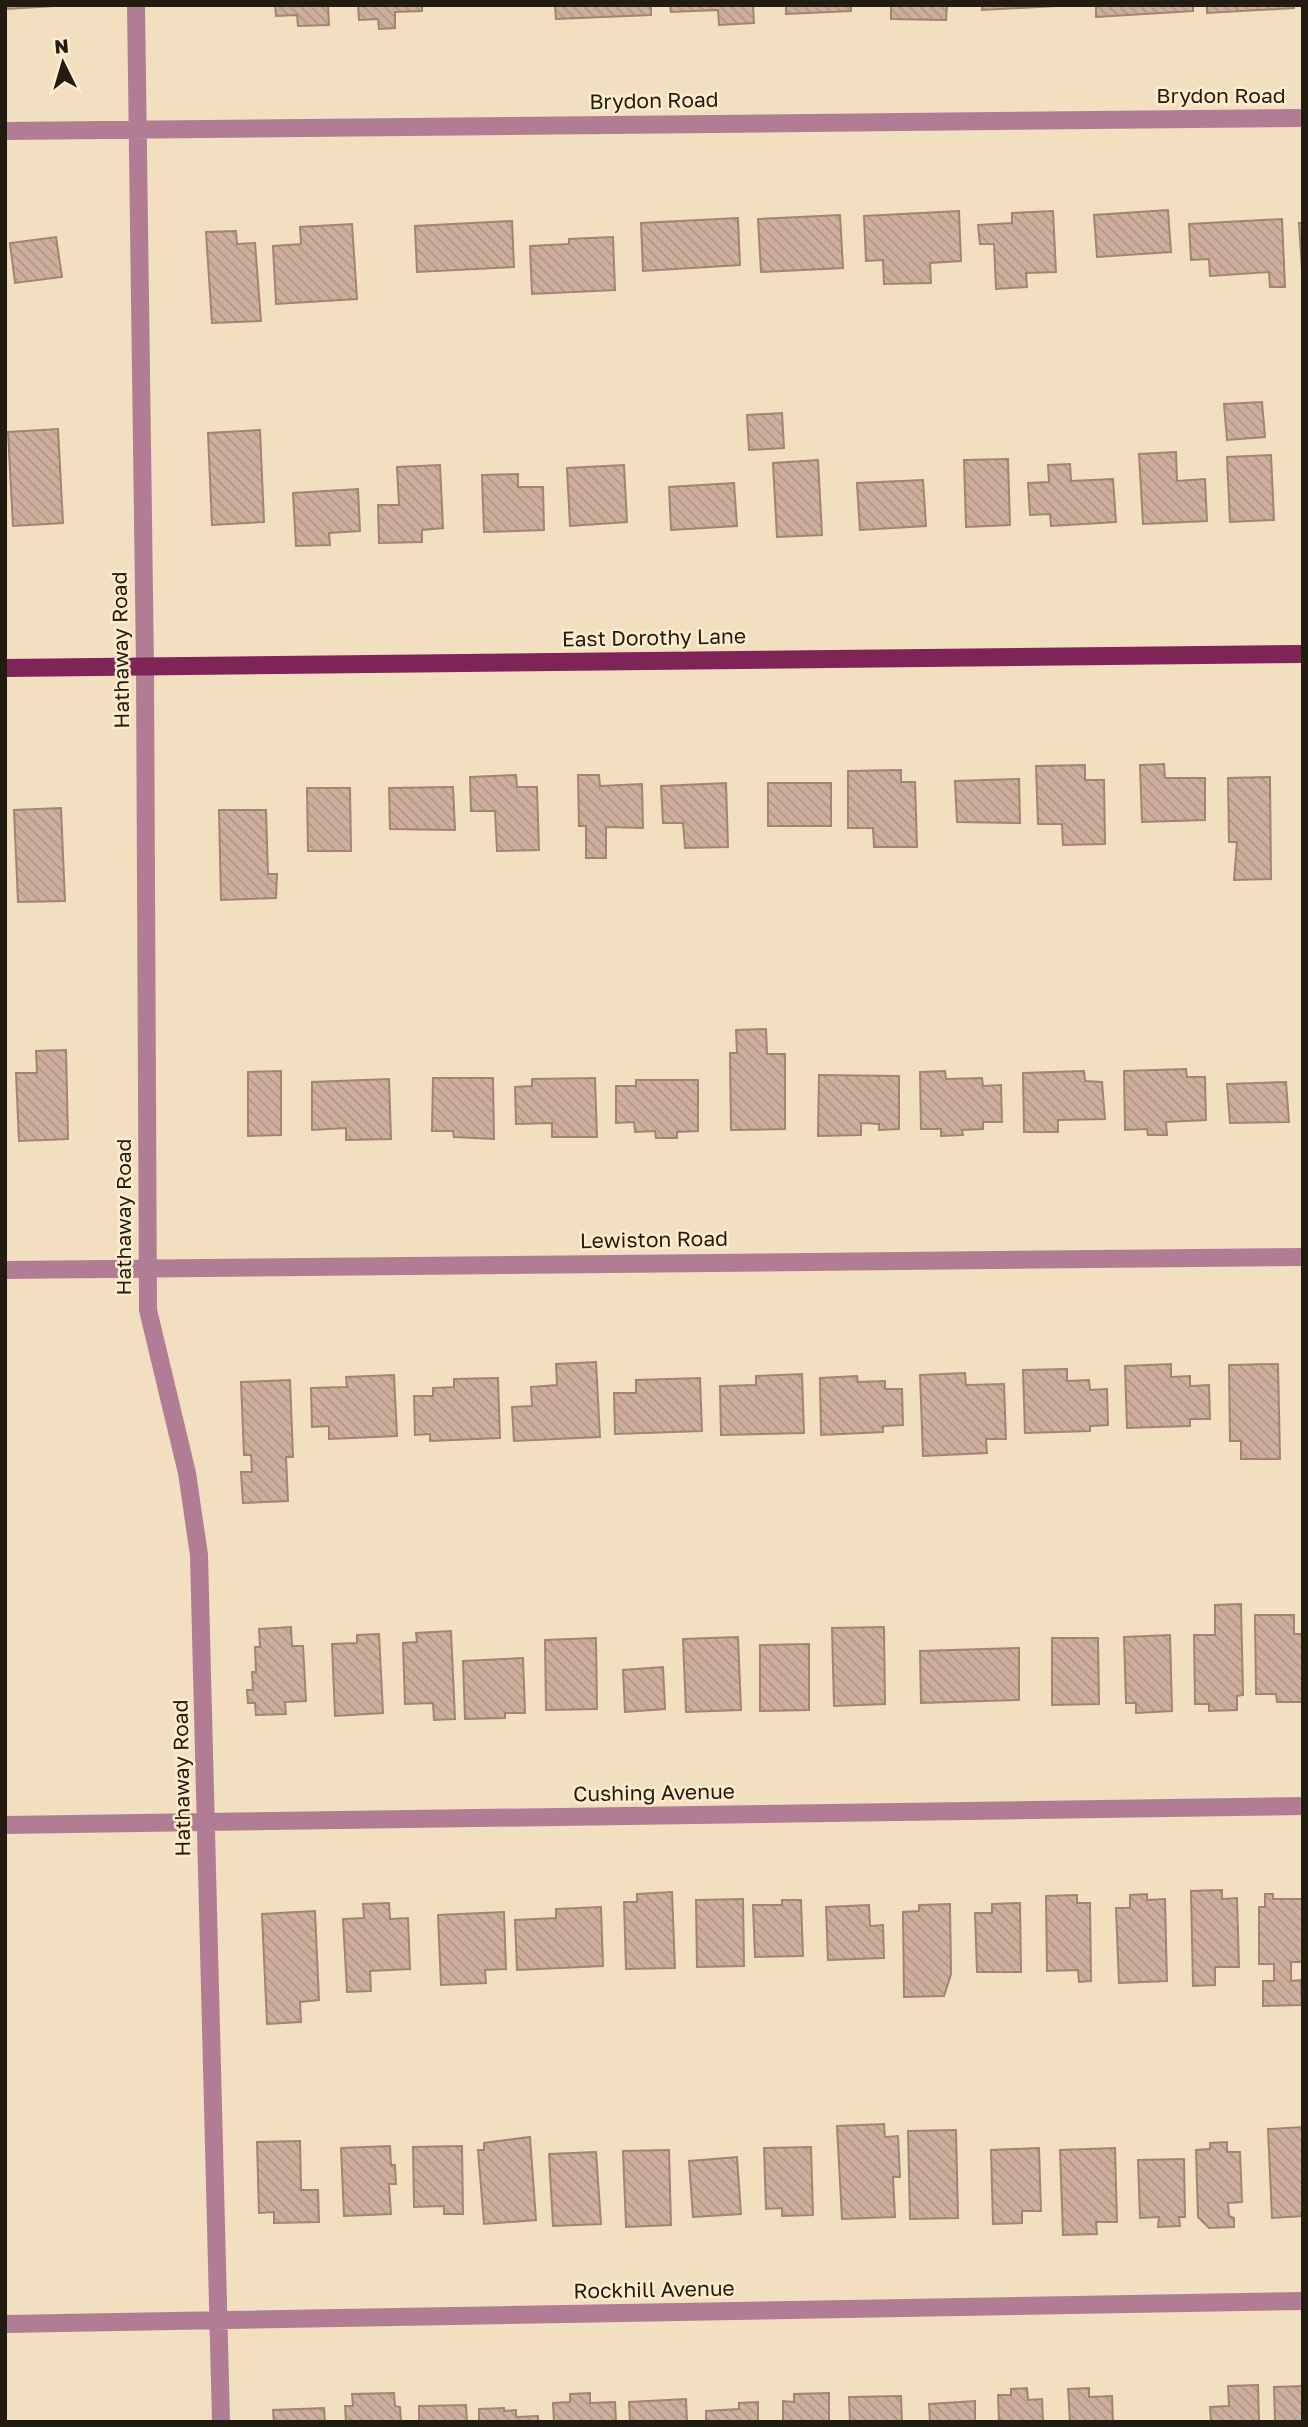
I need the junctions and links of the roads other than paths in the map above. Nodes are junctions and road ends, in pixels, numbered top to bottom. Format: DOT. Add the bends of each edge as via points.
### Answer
graph roads {
  1 [pos="136,5"];
  2 [pos="1303,118"];
  3 [pos="137,129"];
  4 [pos="5,131"];
  5 [pos="1303,653"];
  6 [pos="145,666"];
  7 [pos="5,668"];
  8 [pos="1303,1256"];
  9 [pos="147,1268"];
  10 [pos="5,1270"];
  11 [pos="1303,1806"];
  12 [pos="205,1822"];
  13 [pos="5,1825"];
  14 [pos="1303,2301"];
  15 [pos="218,2320"];
  16 [pos="5,2324"];
  17 [pos="221,2422"];
  1 -- 3 [label="street, Hathaway Road"];
  2 -- 3 [label="street, Brydon Road"];
  3 -- 4 [label="street, Brydon Road"];
  3 -- 6 [label="street, Hathaway Road"];
  5 -- 6 [label="main road, East Dorothy Lane"];
  6 -- 7 [label="main road, East Dorothy Lane"];
  6 -- 9 [label="street, Hathaway Road"];
  8 -- 9 [label="street, Lewiston Road"];
  9 -- 10 [label="street, Lewiston Road"];
  9 -- 12 [label="street, Hathaway Road" via="148,1310 187,1473 199,1555"];
  11 -- 12 [label="street, Cushing Avenue"];
  12 -- 13 [label="street, Cushing Avenue"];
  12 -- 15 [label="street, Hathaway Road"];
  14 -- 15 [label="street, Rockhill Avenue"];
  15 -- 16 [label="street, Rockhill Avenue"];
  15 -- 17 [label="street, Hathaway Road"];
}
